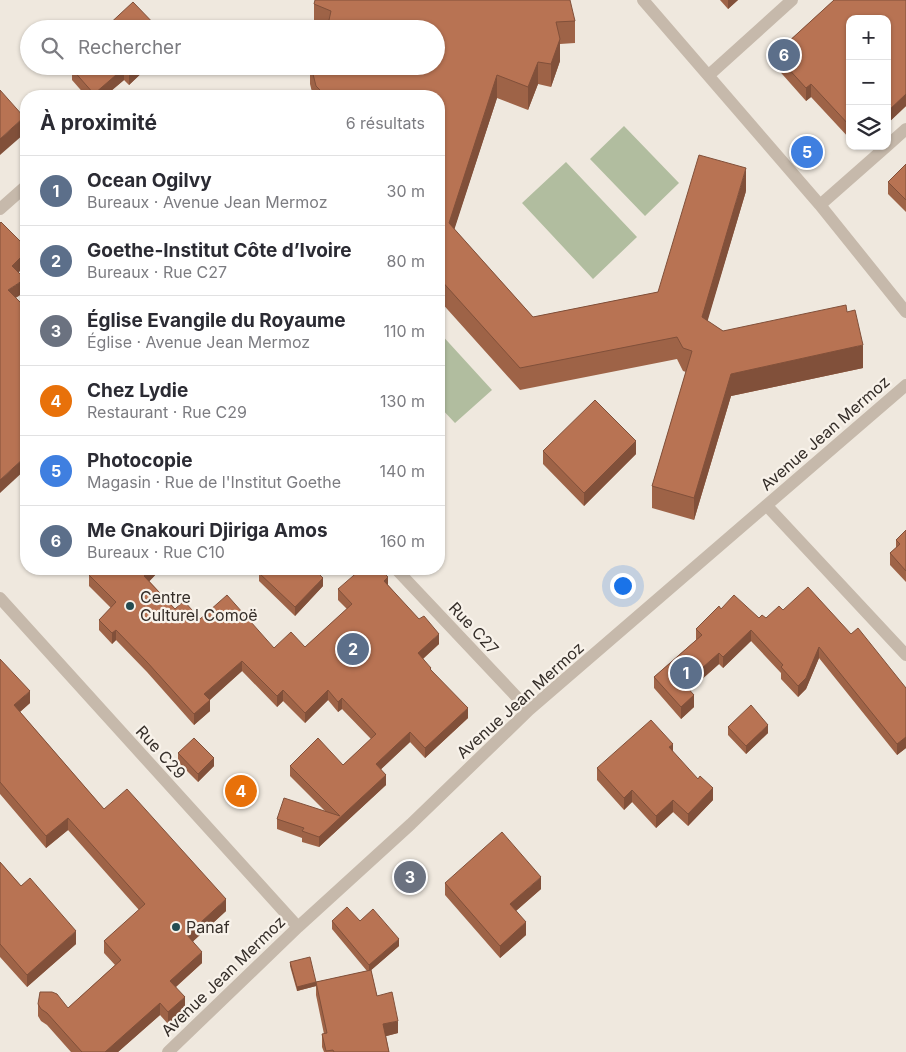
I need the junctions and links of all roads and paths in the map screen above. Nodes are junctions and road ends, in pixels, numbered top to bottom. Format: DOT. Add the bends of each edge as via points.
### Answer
graph roads {
  1 [pos="643,0"];
  2 [pos="792,0"];
  3 [pos="709,75"];
  4 [pos="906,129"];
  5 [pos="891,142"];
  6 [pos="882,150"];
  7 [pos="20,191"];
  8 [pos="820,205"];
  9 [pos="0,209"];
  10 [pos="906,312"];
  11 [pos="906,385"];
  12 [pos="766,506"];
  13 [pos="402,575"];
  14 [pos="0,598"];
  15 [pos="906,655"];
  16 [pos="529,710"];
  17 [pos="298,927"];
  18 [pos="168,1052"];
  1 -- 3 [label="street"];
  2 -- 3 [label="street"];
  3 -- 8 [label="street"];
  4 -- 5 [label="street"];
  6 -- 8 [label="street"];
  7 -- 9 [label="street"];
  8 -- 10 [label="street"];
  11 -- 12 [label="street, Avenue Jean Mermoz"];
  12 -- 15 [label="street"];
  12 -- 16 [label="street, Avenue Jean Mermoz"];
  13 -- 16 [label="street, Rue C27"];
  14 -- 17 [label="street, Rue C29"];
  16 -- 17 [label="street, Avenue Jean Mermoz"];
  17 -- 18 [label="street, Avenue Jean Mermoz"];
}
